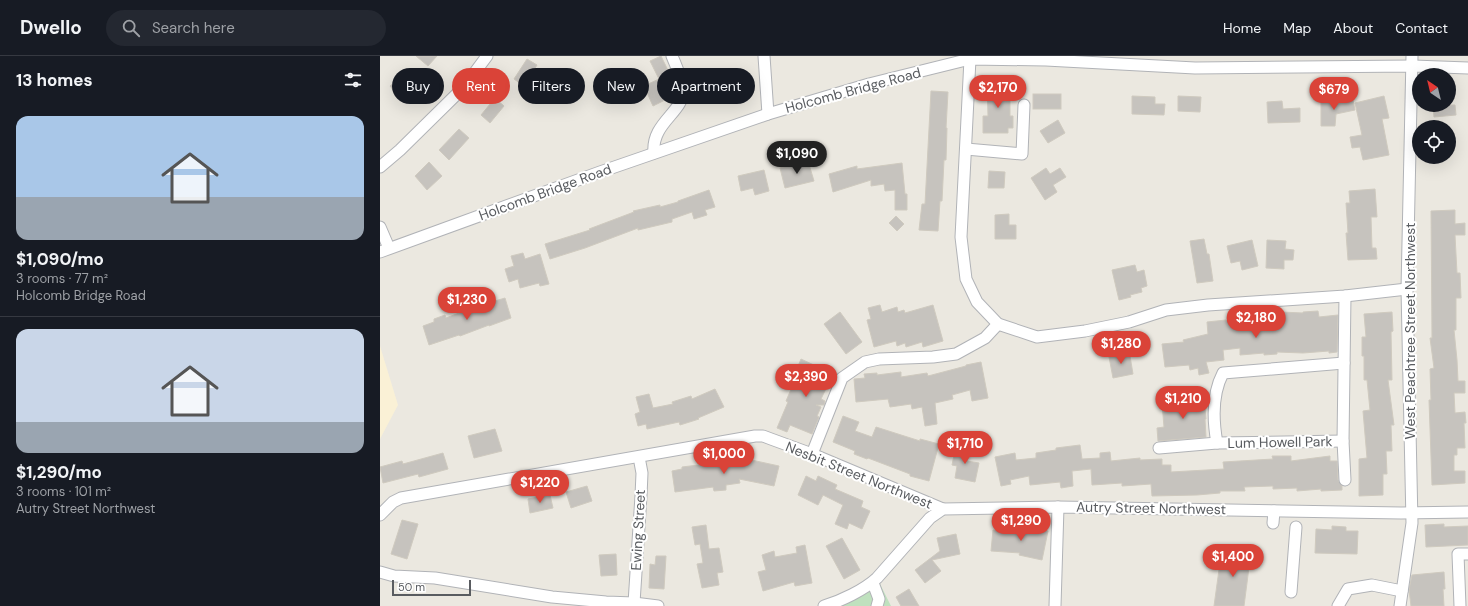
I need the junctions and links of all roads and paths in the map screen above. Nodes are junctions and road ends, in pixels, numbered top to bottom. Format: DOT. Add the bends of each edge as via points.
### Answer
graph roads {
  1 [pos="487,56"];
  2 [pos="672,56"];
  3 [pos="764,56"];
  4 [pos="1194,56"];
  5 [pos="970,59"];
  6 [pos="1412,61"];
  7 [pos="1195,68"];
  8 [pos="1468,68"];
  9 [pos="1024,105"];
  10 [pos="768,114"];
  11 [pos="966,149"];
  12 [pos="654,153"];
  13 [pos="380,167"];
  14 [pos="380,227"];
  15 [pos="385,250"];
  16 [pos="1407,289"];
  17 [pos="1345,296"];
  18 [pos="998,324"];
  19 [pos="1344,363"];
  20 [pos="1343,441"];
  21 [pos="1217,443"];
  22 [pos="1159,448"];
  23 [pos="812,454"];
  24 [pos="639,457"];
  25 [pos="1345,480"];
  26 [pos="1058,507"];
  27 [pos="943,509"];
  28 [pos="1274,510"];
  29 [pos="1468,512"];
  30 [pos="1412,513"];
  31 [pos="380,515"];
  32 [pos="1273,523"];
  33 [pos="1296,527"];
  34 [pos="1468,554"];
  35 [pos="380,572"];
  36 [pos="873,582"];
  37 [pos="1402,591"];
  38 [pos="1291,592"];
  39 [pos="634,603"];
  40 [pos="658,606"];
  41 [pos="824,606"];
  42 [pos="877,606"];
  43 [pos="1055,606"];
  44 [pos="1338,606"];
  45 [pos="1400,606"];
  46 [pos="1460,606"];
  1 -- 13 [label="street" via="464,87"];
  2 -- 12 [label="street" via="683,89 682,97 677,108 657,132 653,144"];
  3 -- 10 [label="street"];
  4 -- 7 [label="street"];
  5 -- 7 [label="street, Holcomb Bridge Road" via="1046,60"];
  5 -- 10 [label="street, Holcomb Bridge Road" via="869,84"];
  5 -- 11 [label="street"];
  6 -- 7 [label="street, Holcomb Bridge Road"];
  6 -- 8 [label="street, Holcomb Bridge Road"];
  6 -- 16 [label="street, West Peachtree Street Northwest"];
  9 -- 11 [label="street" via="1022,154"];
  10 -- 12 [label="street, Holcomb Bridge Road"];
  11 -- 18 [label="street" via="960,237 966,279 977,302"];
  12 -- 15 [label="street, Holcomb Bridge Road"];
  14 -- 15 [label="street"];
  16 -- 17 [label="street"];
  16 -- 30 [label="street, West Peachtree Street Northwest"];
  17 -- 18 [label="street" via="1166,310 1129,322 1037,337"];
  17 -- 19 [label="street"];
  18 -- 23 [label="street" via="985,338 956,354 879,359 865,362 842,378"];
  19 -- 20 [label="street"];
  19 -- 21 [label="street, Lum Howell Park" via="1223,373 1214,404"];
  20 -- 21 [label="street, Lum Howell Park"];
  20 -- 25 [label="street"];
  21 -- 22 [label="street, Lum Howell Park"];
  23 -- 24 [label="street, Nesbit Street Northwest" via="763,436 755,436"];
  23 -- 27 [label="street, Nesbit Street Northwest"];
  24 -- 31 [label="street, Nesbit Street Northwest" via="401,498"];
  24 -- 39 [label="street, Ewing Street" via="642,473"];
  26 -- 27 [label="street, Autry Street Northwest"];
  26 -- 28 [label="street, Autry Street Northwest"];
  26 -- 43 [label="street"];
  27 -- 36 [label="street" via="930,518"];
  28 -- 30 [label="street, Autry Street Northwest"];
  28 -- 32 [label="street"];
  29 -- 30 [label="street, Autry Street Northwest"];
  30 -- 37 [label="street, West Peachtree Street Northwest"];
  33 -- 38 [label="street"];
  34 -- 46 [label="street" via="1458,554"];
  35 -- 39 [label="street" via="552,597"];
  36 -- 41 [label="street"];
  36 -- 42 [label="street" via="879,599"];
  37 -- 44 [label="street" via="1372,585 1348,589"];
  37 -- 45 [label="street, West Peachtree Street Northwest"];
  39 -- 40 [label="street"];
}
